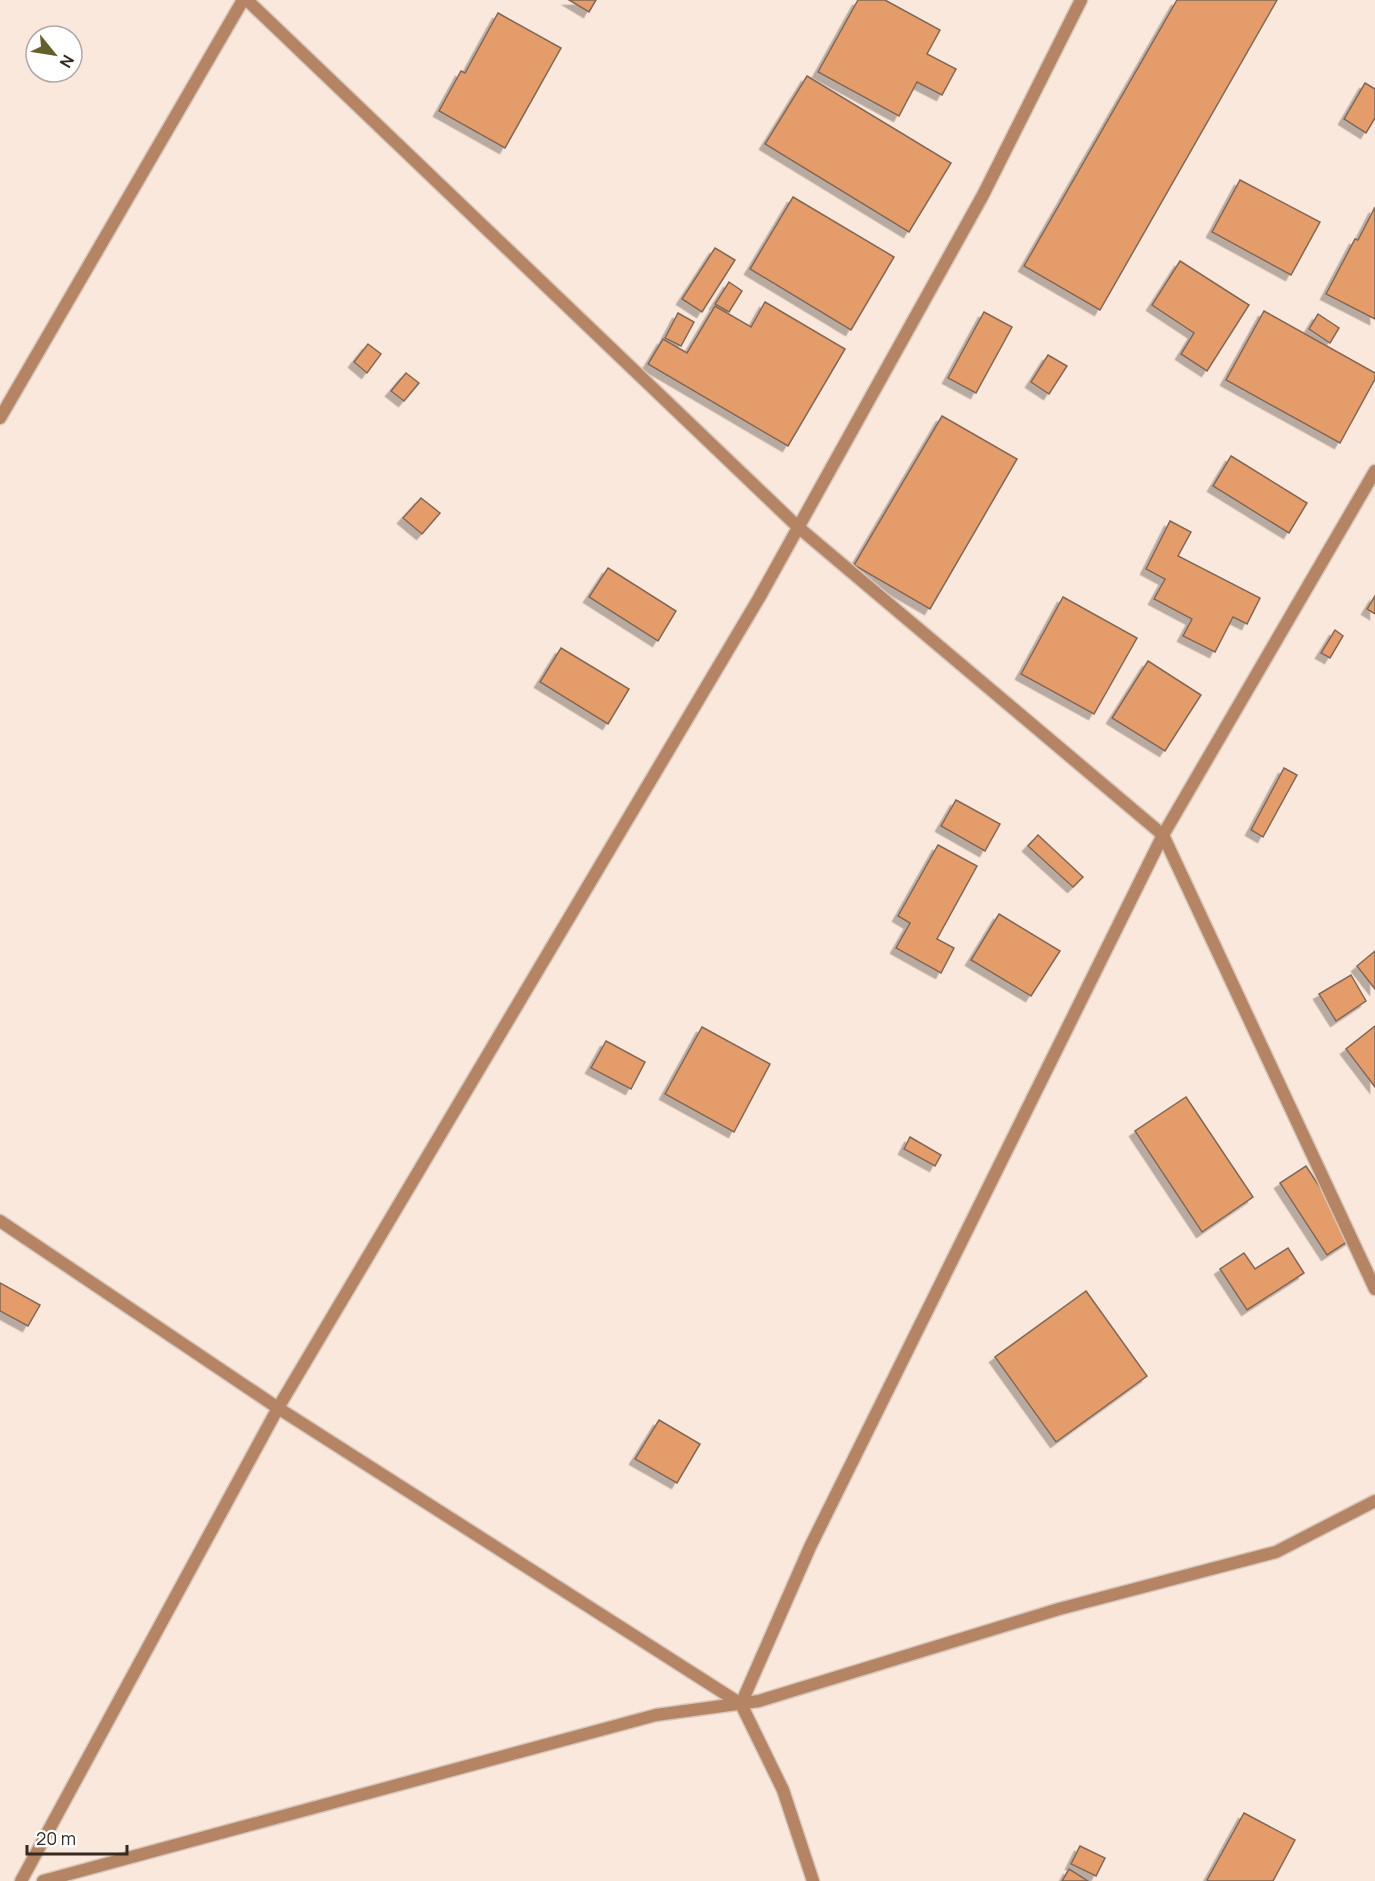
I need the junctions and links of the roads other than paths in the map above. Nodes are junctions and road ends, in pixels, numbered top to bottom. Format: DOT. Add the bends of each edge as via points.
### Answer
graph roads {
  1 [pos="245,0"];
  2 [pos="1081,0"];
  3 [pos="0,418"];
  4 [pos="1375,471"];
  5 [pos="798,527"];
  6 [pos="1163,836"];
  7 [pos="0,1221"];
  8 [pos="1375,1289"];
  9 [pos="278,1408"];
  10 [pos="1375,1501"];
  11 [pos="741,1704"];
  12 [pos="21,1881"];
  13 [pos="43,1881"];
  14 [pos="813,1881"];
  1 -- 3 [label="street"];
  1 -- 5 [label="street"];
  2 -- 5 [label="street" via="983,195"];
  4 -- 6 [label="street"];
  5 -- 6 [label="street"];
  5 -- 9 [label="street"];
  6 -- 8 [label="street"];
  6 -- 11 [label="street" via="810,1547"];
  7 -- 9 [label="street"];
  9 -- 11 [label="street"];
  9 -- 12 [label="street"];
  10 -- 11 [label="street" via="1276,1552 1059,1610"];
  11 -- 13 [label="street" via="656,1715"];
  11 -- 14 [label="street" via="783,1790"];
}
